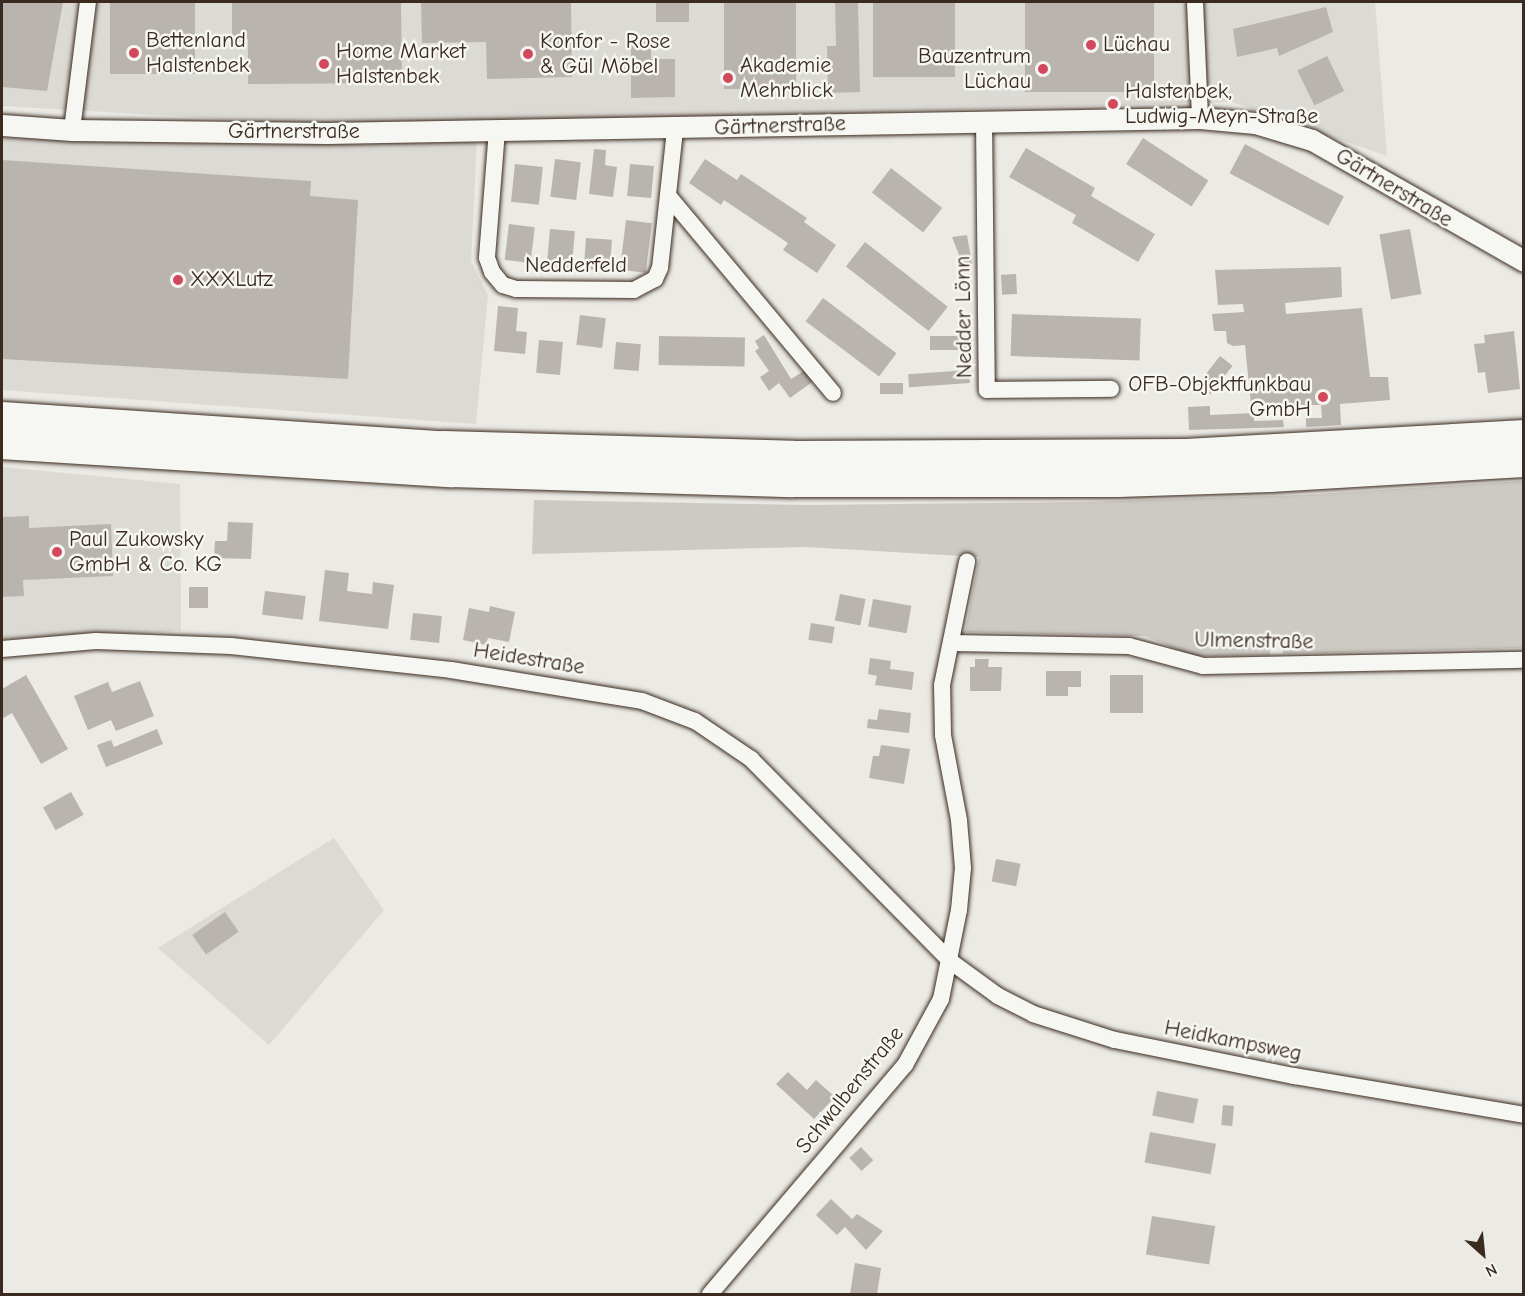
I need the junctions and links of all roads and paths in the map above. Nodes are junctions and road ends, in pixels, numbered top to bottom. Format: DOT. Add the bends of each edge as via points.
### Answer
graph roads {
  1 [pos="88,2"];
  2 [pos="1195,2"];
  3 [pos="1200,118"];
  4 [pos="984,120"];
  5 [pos="2,125"];
  6 [pos="72,130"];
  7 [pos="497,130"];
  8 [pos="675,130"];
  9 [pos="670,198"];
  10 [pos="1524,261"];
  11 [pos="1111,389"];
  12 [pos="833,393"];
  13 [pos="2,417"];
  14 [pos="1524,435"];
  15 [pos="2,444"];
  16 [pos="1524,462"];
  17 [pos="967,562"];
  18 [pos="951,643"];
  19 [pos="2,649"];
  20 [pos="1524,660"];
  21 [pos="950,961"];
  22 [pos="1524,1115"];
  23 [pos="710,1294"];
  1 -- 6 [label="street"];
  2 -- 3 [label="street"];
  3 -- 4 [label="street, Gärtnerstraße"];
  3 -- 10 [label="street, Gärtnerstraße" via="1255,123 1312,140"];
  4 -- 8 [label="street, Gärtnerstraße"];
  4 -- 11 [label="street, Nedder Lönn" via="987,390"];
  5 -- 6 [label="street, Gärtnerstraße"];
  6 -- 7 [label="street, Gärtnerstraße"];
  7 -- 8 [label="street, Gärtnerstraße"];
  7 -- 9 [label="street, Nedderfeld" via="487,258 503,285 634,290 646,286 660,268"];
  8 -- 9 [label="street, Nedderfeld"];
  9 -- 12 [label="street"];
  13 -- 14 [label="highway" via="444,446 805,456 1197,453"];
  15 -- 16 [label="highway" via="462,473 805,483 1130,482"];
  17 -- 18 [label="street, Schwalbenstraße"];
  18 -- 20 [label="street, Ulmenstraße" via="1129,646 1203,666"];
  18 -- 21 [label="street, Schwalbenstraße" via="941,712 963,868"];
  19 -- 21 [label="street, Heidestraße" via="96,640 231,646 451,670 642,701 695,722 751,759"];
  21 -- 22 [label="street, Heidkampsweg" via="998,996 1033,1014 1115,1040 1294,1076"];
  21 -- 23 [label="street, Schwalbenstraße" via="940,999 905,1065"];
}
